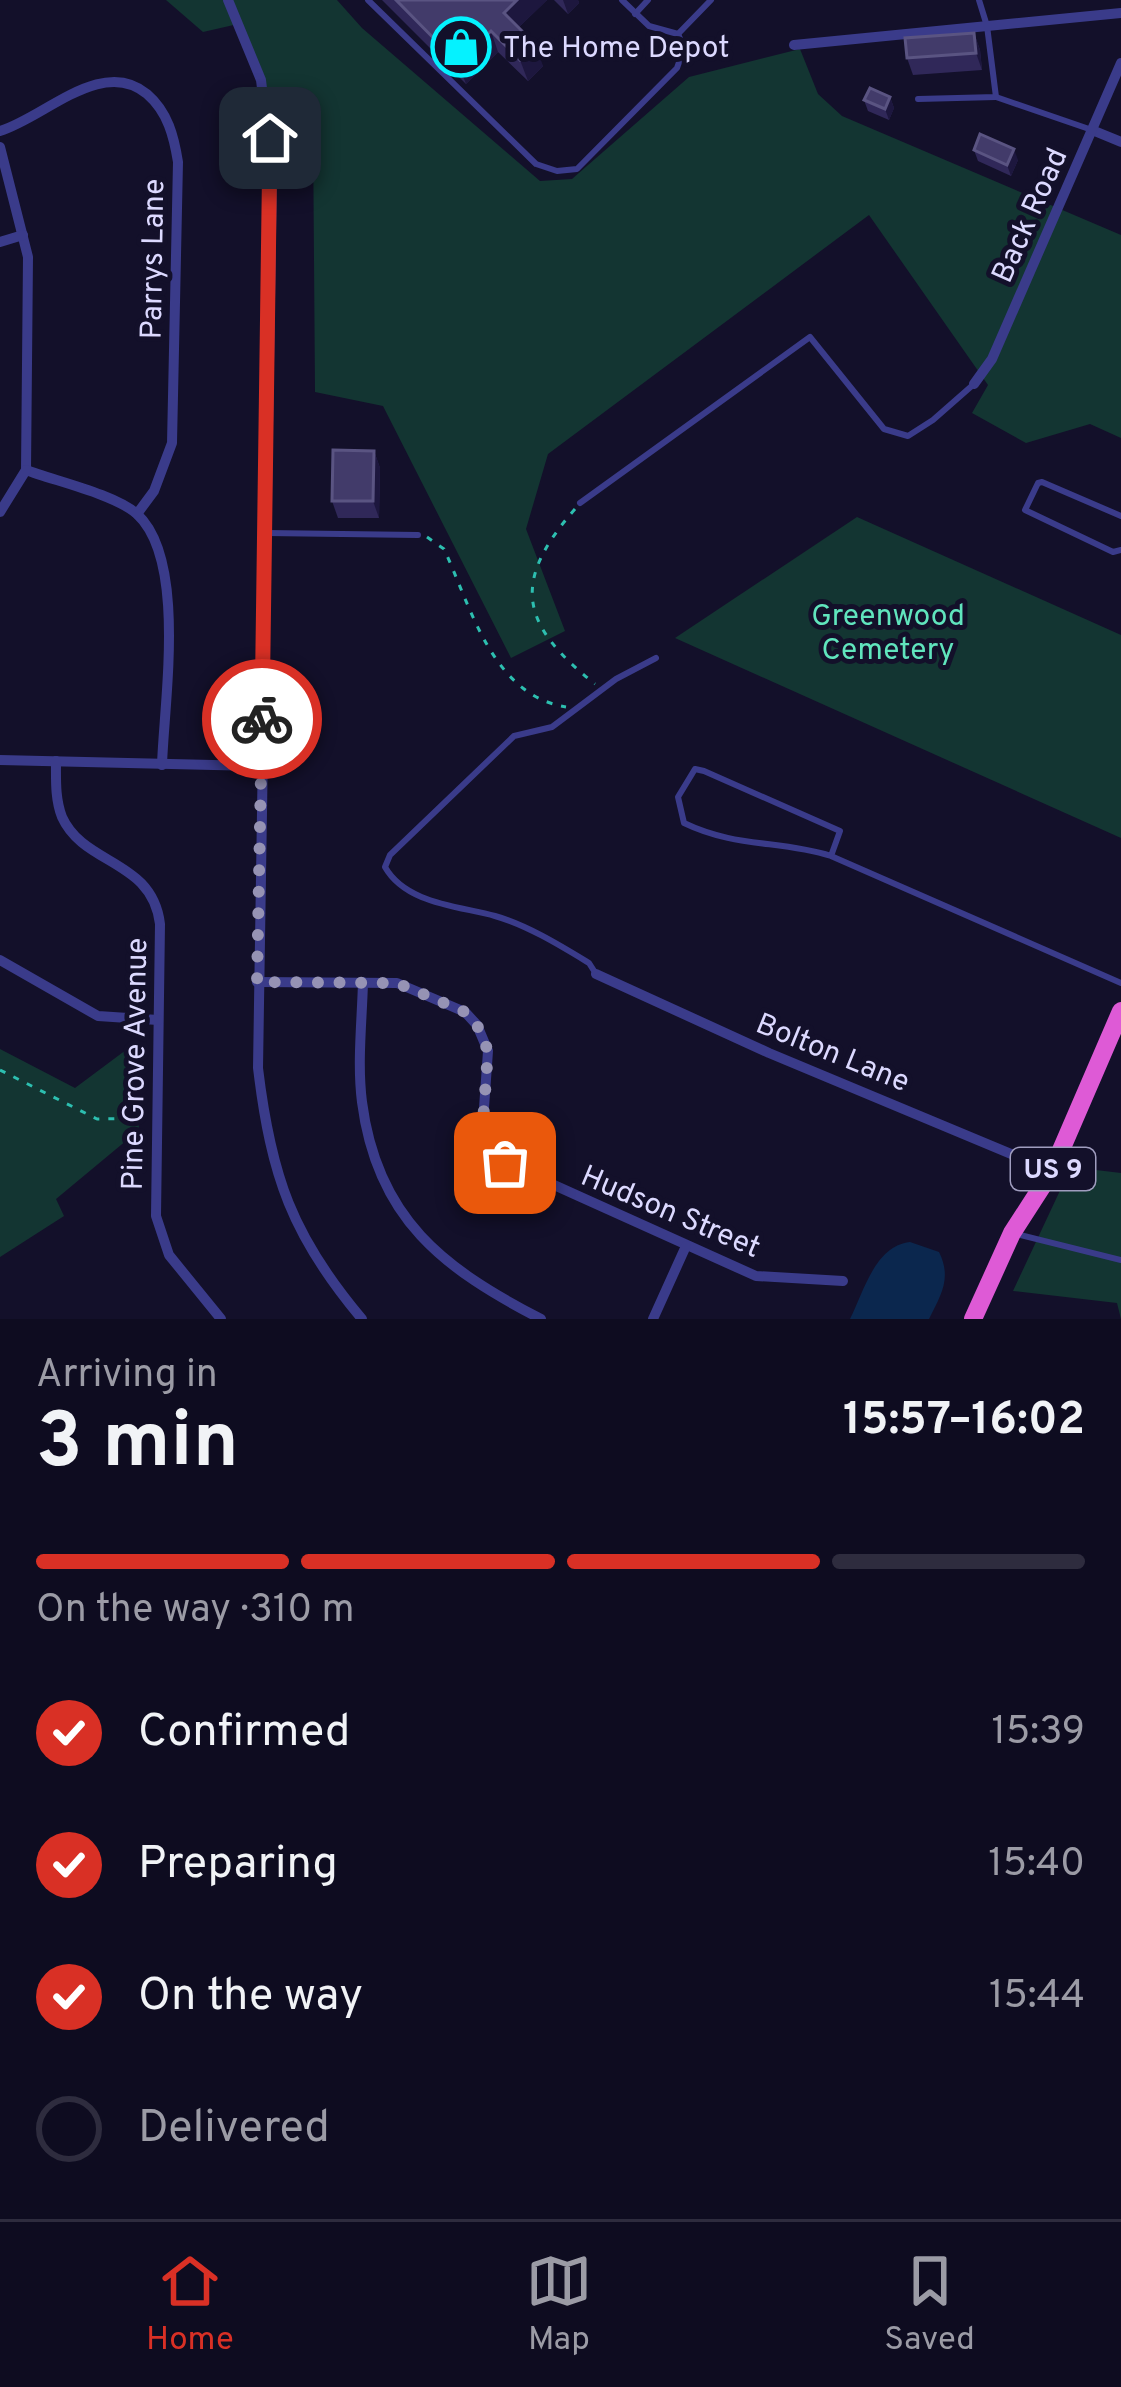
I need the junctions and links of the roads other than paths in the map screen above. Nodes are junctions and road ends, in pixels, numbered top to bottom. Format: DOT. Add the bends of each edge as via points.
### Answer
graph roads {
  1 [pos="228,0"];
  2 [pos="368,0"];
  3 [pos="622,0"];
  4 [pos="648,0"];
  5 [pos="711,0"];
  6 [pos="979,0"];
  7 [pos="1121,13"];
  8 [pos="635,14"];
  9 [pos="987,26"];
  10 [pos="678,34"];
  11 [pos="794,45"];
  12 [pos="1121,63"];
  13 [pos="996,97"];
  14 [pos="919,99"];
  15 [pos="1092,130"];
  16 [pos="0,131"];
  17 [pos="1121,142"];
  18 [pos="0,148"];
  19 [pos="22,235"];
  20 [pos="0,242"];
  21 [pos="974,384"];
  22 [pos="26,470"];
  23 [pos="580,502"];
  24 [pos="0,512"];
  25 [pos="137,514"];
  26 [pos="1121,516"];
  27 [pos="266,533"];
  28 [pos="418,535"];
  29 [pos="1121,550"];
  30 [pos="656,658"];
  31 [pos="0,760"];
  32 [pos="56,761"];
  33 [pos="162,765"];
  34 [pos="262,766"];
  35 [pos="831,856"];
  36 [pos="0,960"];
  37 [pos="596,974"];
  38 [pos="257,982"];
  39 [pos="363,982"];
  40 [pos="1121,983"];
  41 [pos="1121,1011"];
  42 [pos="158,1020"];
  43 [pos="1052,1171"];
  44 [pos="1012,1233"];
  45 [pos="686,1246"];
  46 [pos="1121,1260"];
  47 [pos="843,1281"];
  48 [pos="221,1319"];
  49 [pos="362,1319"];
  50 [pos="541,1319"];
  51 [pos="653,1319"];
  52 [pos="973,1319"];
  1 -- 27 [label="street" via="261,80 272,155"];
  2 -- 10 [label="lane" via="536,164 557,171 577,169 677,68"];
  3 -- 8 [label="lane"];
  4 -- 8 [label="lane"];
  5 -- 10 [label="lane"];
  6 -- 9 [label="lane"];
  7 -- 9 [label="street"];
  8 -- 10 [label="lane"];
  9 -- 11 [label="street"];
  9 -- 13 [label="lane"];
  12 -- 15 [label="street, Back Road"];
  13 -- 14 [label="lane"];
  13 -- 15 [label="lane"];
  15 -- 17 [label="street"];
  15 -- 21 [label="street, Back Road"];
  16 -- 25 [label="street, Parrys Lane" via="88,87 119,81 152,98 174,135 172,442"];
  18 -- 19 [label="street"];
  19 -- 20 [label="street"];
  19 -- 22 [label="street"];
  21 -- 23 [label="lane" via="908,436 884,429 810,337"];
  22 -- 24 [label="street"];
  22 -- 25 [label="street"];
  25 -- 33 [label="street" via="155,539 169,587"];
  26 -- 29 [label="lane" via="1042,482 1025,510"];
  27 -- 28 [label="lane"];
  27 -- 34 [label="street"];
  30 -- 37 [label="lane" via="552,727 514,736 385,867 406,889 519,926"];
  31 -- 32 [label="street"];
  32 -- 33 [label="street"];
  32 -- 42 [label="street, Pine Grove Avenue" via="58,803 71,831 139,879 156,903"];
  33 -- 34 [label="street"];
  34 -- 38 [label="street"];
  35 -- 35 [label="lane" via="840,831 704,771 690,773 678,797 684,823 716,838"];
  35 -- 40 [label="lane"];
  36 -- 42 [label="street" via="98,1016"];
  37 -- 43 [label="street, Bolton Lane"];
  38 -- 39 [label="street, Hudson Street"];
  38 -- 49 [label="street" via="258,1068 277,1177 318,1262"];
  39 -- 45 [label="street, Hudson Street" via="407,986 477,1025 488,1051 483,1122 505,1163"];
  39 -- 50 [label="street" via="362,1104 387,1188 452,1268"];
  41 -- 43 [label="highway, US 9"];
  42 -- 48 [label="street, Pine Grove Avenue" via="158,1226 169,1255"];
  43 -- 44 [label="highway, US 9"];
  44 -- 46 [label="lane"];
  44 -- 52 [label="highway, US 9"];
  45 -- 47 [label="street, Hudson Street" via="756,1276"];
  45 -- 51 [label="street"];
}
